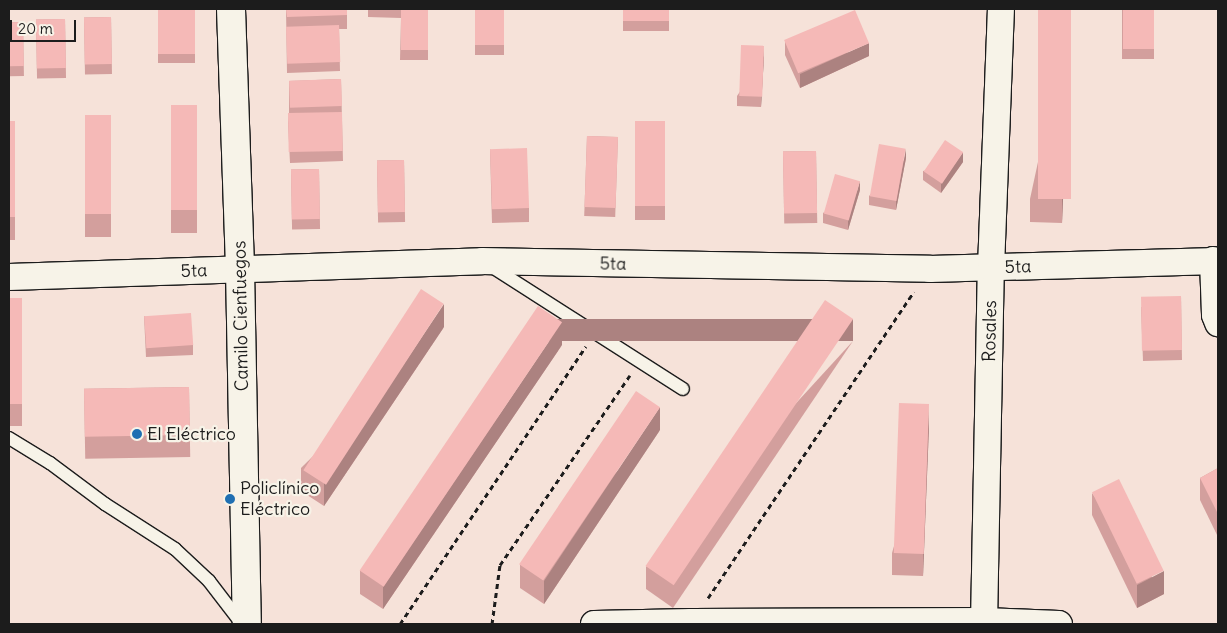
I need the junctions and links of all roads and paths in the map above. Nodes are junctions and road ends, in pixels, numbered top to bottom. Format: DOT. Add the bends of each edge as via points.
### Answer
graph roads {
  1 [pos="231,9"];
  2 [pos="1001,9"];
  3 [pos="482,261"];
  4 [pos="1216,261"];
  5 [pos="992,268"];
  6 [pos="240,269"];
  7 [pos="930,269"];
  8 [pos="9,277"];
  9 [pos="1218,324"];
  10 [pos="594,334"];
  11 [pos="639,362"];
  12 [pos="683,389"];
  13 [pos="9,438"];
  14 [pos="691,622"];
  15 [pos="984,623"];
  16 [pos="242,624"];
  17 [pos="247,624"];
  18 [pos="400,624"];
  19 [pos="492,624"];
  20 [pos="594,624"];
  21 [pos="1059,624"];
  1 -- 6 [label="street, Camilo Cienfuegos"];
  2 -- 5 [label="street, Rosales"];
  3 -- 6 [label="street, 5ta"];
  3 -- 7 [label="street, 5ta"];
  3 -- 10 [label="lane"];
  4 -- 5 [label="street, 5ta"];
  4 -- 9 [label="street" via="1215,315"];
  5 -- 7 [label="street, 5ta"];
  5 -- 15 [label="street, Rosales"];
  6 -- 8 [label="street, 5ta"];
  6 -- 17 [label="street, Camilo Cienfuegos"];
  7 -- 14 [label="path"];
  10 -- 11 [label="lane"];
  10 -- 18 [label="path"];
  11 -- 12 [label="lane"];
  11 -- 19 [label="path" via="500,565"];
  13 -- 16 [label="lane" via="175,549 209,581"];
  14 -- 15 [label="street"];
  14 -- 20 [label="street"];
  15 -- 21 [label="street"];
}
